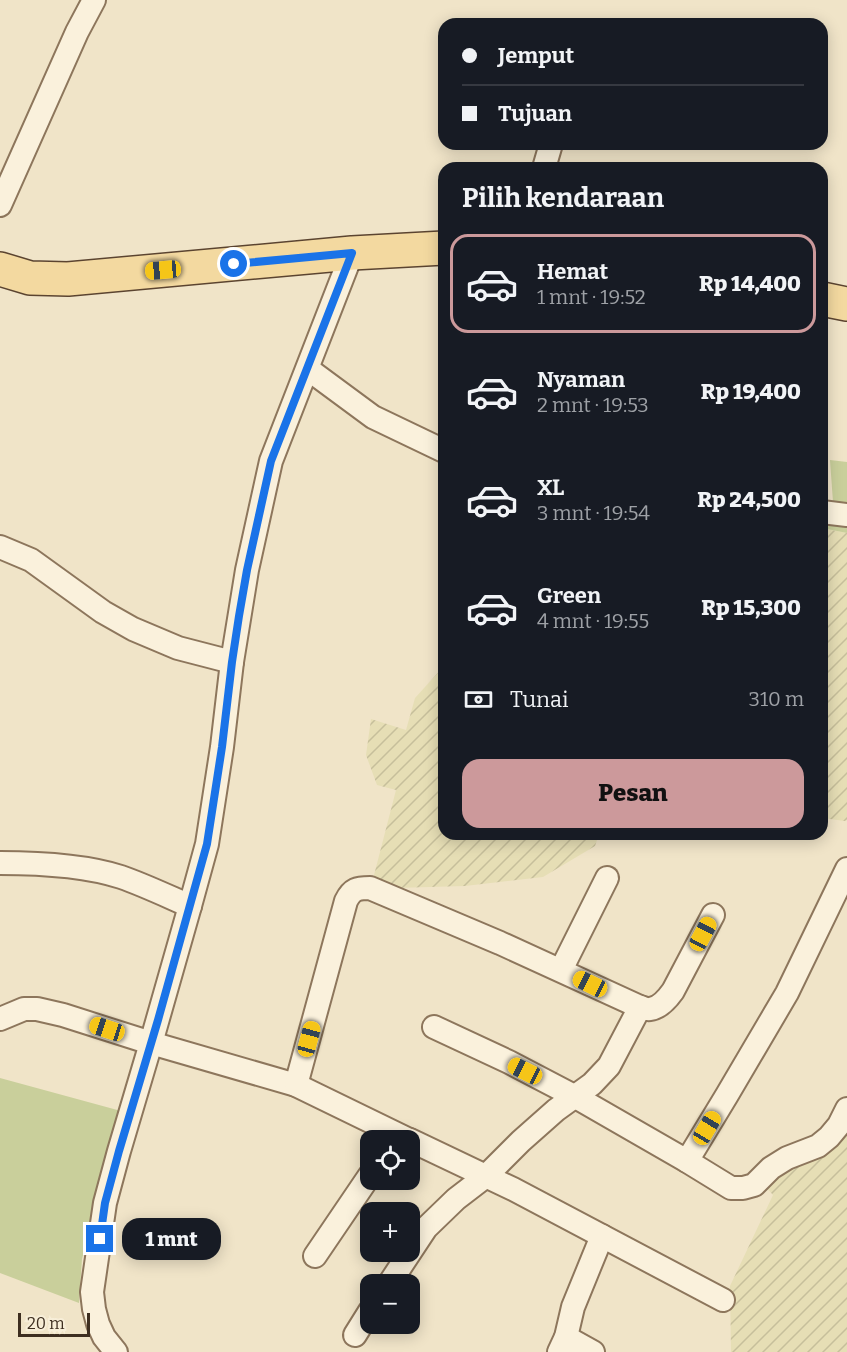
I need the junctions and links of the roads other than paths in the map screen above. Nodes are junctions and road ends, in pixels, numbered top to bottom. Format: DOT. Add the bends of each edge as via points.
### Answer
graph roads {
  1 [pos="94,0"];
  2 [pos="0,205"];
  3 [pos="438,248"];
  4 [pos="352,253"];
  5 [pos="0,269"];
  6 [pos="828,300"];
  7 [pos="847,303"];
  8 [pos="308,369"];
  9 [pos="438,447"];
  10 [pos="828,513"];
  11 [pos="847,515"];
  12 [pos="0,547"];
  13 [pos="232,662"];
  14 [pos="0,863"];
  15 [pos="847,869"];
  16 [pos="607,878"];
  17 [pos="190,906"];
  18 [pos="713,915"];
  19 [pos="561,970"];
  20 [pos="640,1007"];
  21 [pos="0,1019"];
  22 [pos="434,1027"];
  23 [pos="151,1043"];
  24 [pos="296,1086"];
  25 [pos="574,1096"];
  26 [pos="847,1109"];
  27 [pos="385,1130"];
  28 [pos="420,1147"];
  29 [pos="687,1161"];
  30 [pos="486,1176"];
  31 [pos="360,1190"];
  32 [pos="602,1236"];
  33 [pos="315,1256"];
  34 [pos="396,1274"];
  35 [pos="723,1300"];
  36 [pos="360,1327"];
  37 [pos="355,1335"];
  38 [pos="562,1345"];
  39 [pos="116,1352"];
  40 [pos="593,1352"];
  1 -- 2 [label="street"];
  3 -- 4 [label="main road"];
  4 -- 5 [label="main road" via="68,279 30,278"];
  4 -- 8 [label="street"];
  6 -- 7 [label="main road"];
  8 -- 9 [label="street" via="373,417"];
  8 -- 13 [label="street" via="271,461"];
  10 -- 11 [label="street"];
  12 -- 13 [label="street" via="31,560 133,629 178,648"];
  13 -- 17 [label="street" via="207,844"];
  14 -- 17 [label="street" via="75,867 120,877"];
  15 -- 29 [label="street" via="787,993"];
  16 -- 19 [label="street"];
  17 -- 23 [label="street"];
  18 -- 20 [label="street" via="667,999 650,1009"];
  19 -- 20 [label="street"];
  19 -- 24 [label="street" via="370,888 357,889 346,901"];
  20 -- 25 [label="street" via="609,1066"];
  21 -- 23 [label="street" via="24,1009 37,1009"];
  22 -- 25 [label="street"];
  23 -- 24 [label="street"];
  23 -- 39 [label="street" via="105,1203 92,1292 98,1324"];
  24 -- 27 [label="street"];
  25 -- 29 [label="street"];
  25 -- 30 [label="street"];
  26 -- 29 [label="street" via="839,1125 818,1146 779,1162 754,1185 730,1188"];
  28 -- 30 [label="street"];
  30 -- 32 [label="street"];
  30 -- 34 [label="street" via="426,1228"];
  31 -- 33 [label="street"];
  32 -- 35 [label="street"];
  32 -- 38 [label="street"];
  36 -- 37 [label="street"];
  38 -- 40 [label="street"];
}
